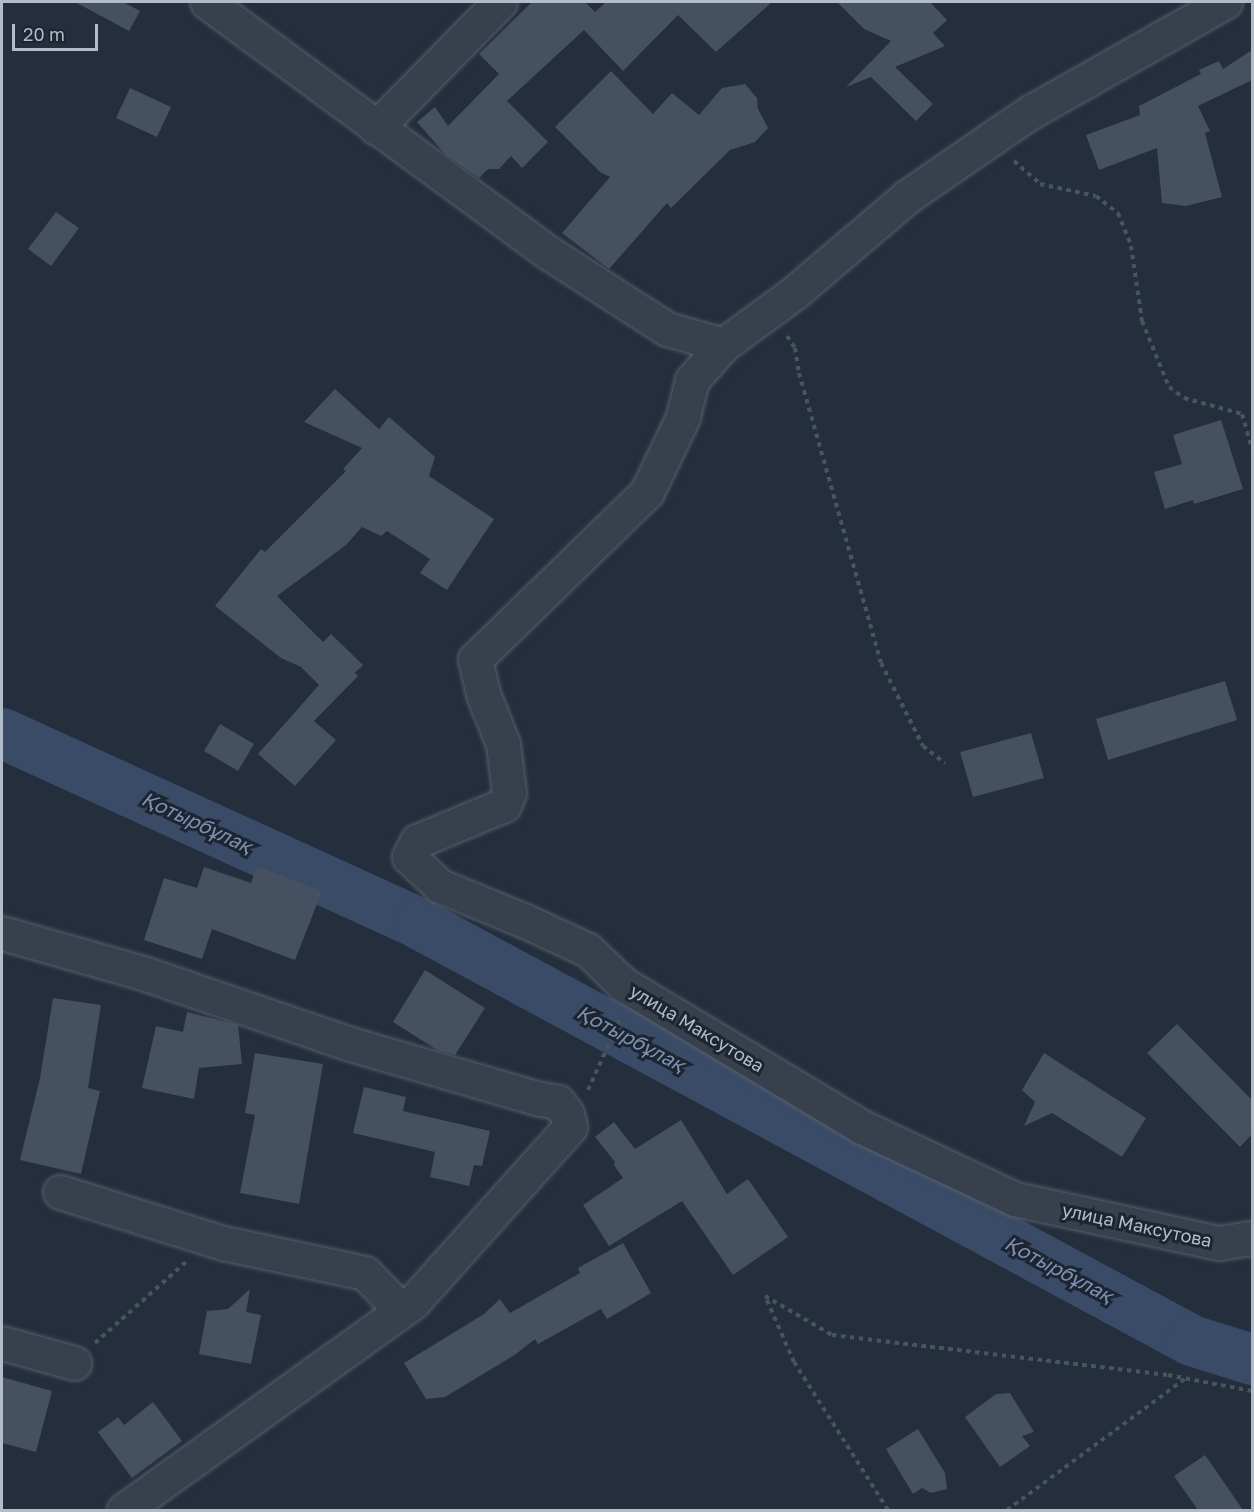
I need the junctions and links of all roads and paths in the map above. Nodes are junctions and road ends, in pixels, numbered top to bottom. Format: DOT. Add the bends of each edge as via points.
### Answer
graph roads {
  1 [pos="207,2"];
  2 [pos="500,2"];
  3 [pos="1226,2"];
  4 [pos="376,128"];
  5 [pos="994,136"];
  6 [pos="771,310"];
  7 [pos="723,345"];
  8 [pos="1252,450"];
  9 [pos="945,763"];
  10 [pos="2,933"];
  11 [pos="624,1011"];
  12 [pos="604,1059"];
  13 [pos="60,1192"];
  14 [pos="1252,1238"];
  15 [pos="211,1239"];
  16 [pos="401,1310"];
  17 [pos="2,1343"];
  18 [pos="74,1363"];
  19 [pos="1186,1378"];
  20 [pos="1252,1391"];
  21 [pos="124,1510"];
  22 [pos="888,1510"];
  23 [pos="1007,1510"];
  1 -- 4 [label="street"];
  2 -- 4 [label="street"];
  3 -- 5 [label="street"];
  4 -- 7 [label="street" via="549,253 667,329"];
  5 -- 6 [label="street" via="908,196"];
  5 -- 8 [label="path" via="1040,184 1096,196 1118,213 1131,246 1142,321 1169,387 1184,398 1242,414"];
  6 -- 7 [label="street"];
  6 -- 9 [label="path" via="795,348 882,663 923,746"];
  7 -- 14 [label="street, улица Максутова" via="692,380 683,417 647,492 475,659 483,694 503,744 509,793 504,805 417,842 409,857 440,886 588,950 623,984 862,1127 1015,1199 1218,1243"];
  10 -- 16 [label="street" via="142,973 347,1043 564,1106 570,1127 412,1303"];
  11 -- 12 [label="path"];
  13 -- 15 [label="street"];
  15 -- 16 [label="street" via="365,1273"];
  15 -- 18 [label="path"];
  16 -- 21 [label="street"];
  17 -- 18 [label="street"];
  19 -- 20 [label="path"];
  19 -- 22 [label="path" via="832,1335 765,1296 794,1362"];
  19 -- 23 [label="path"];
}
